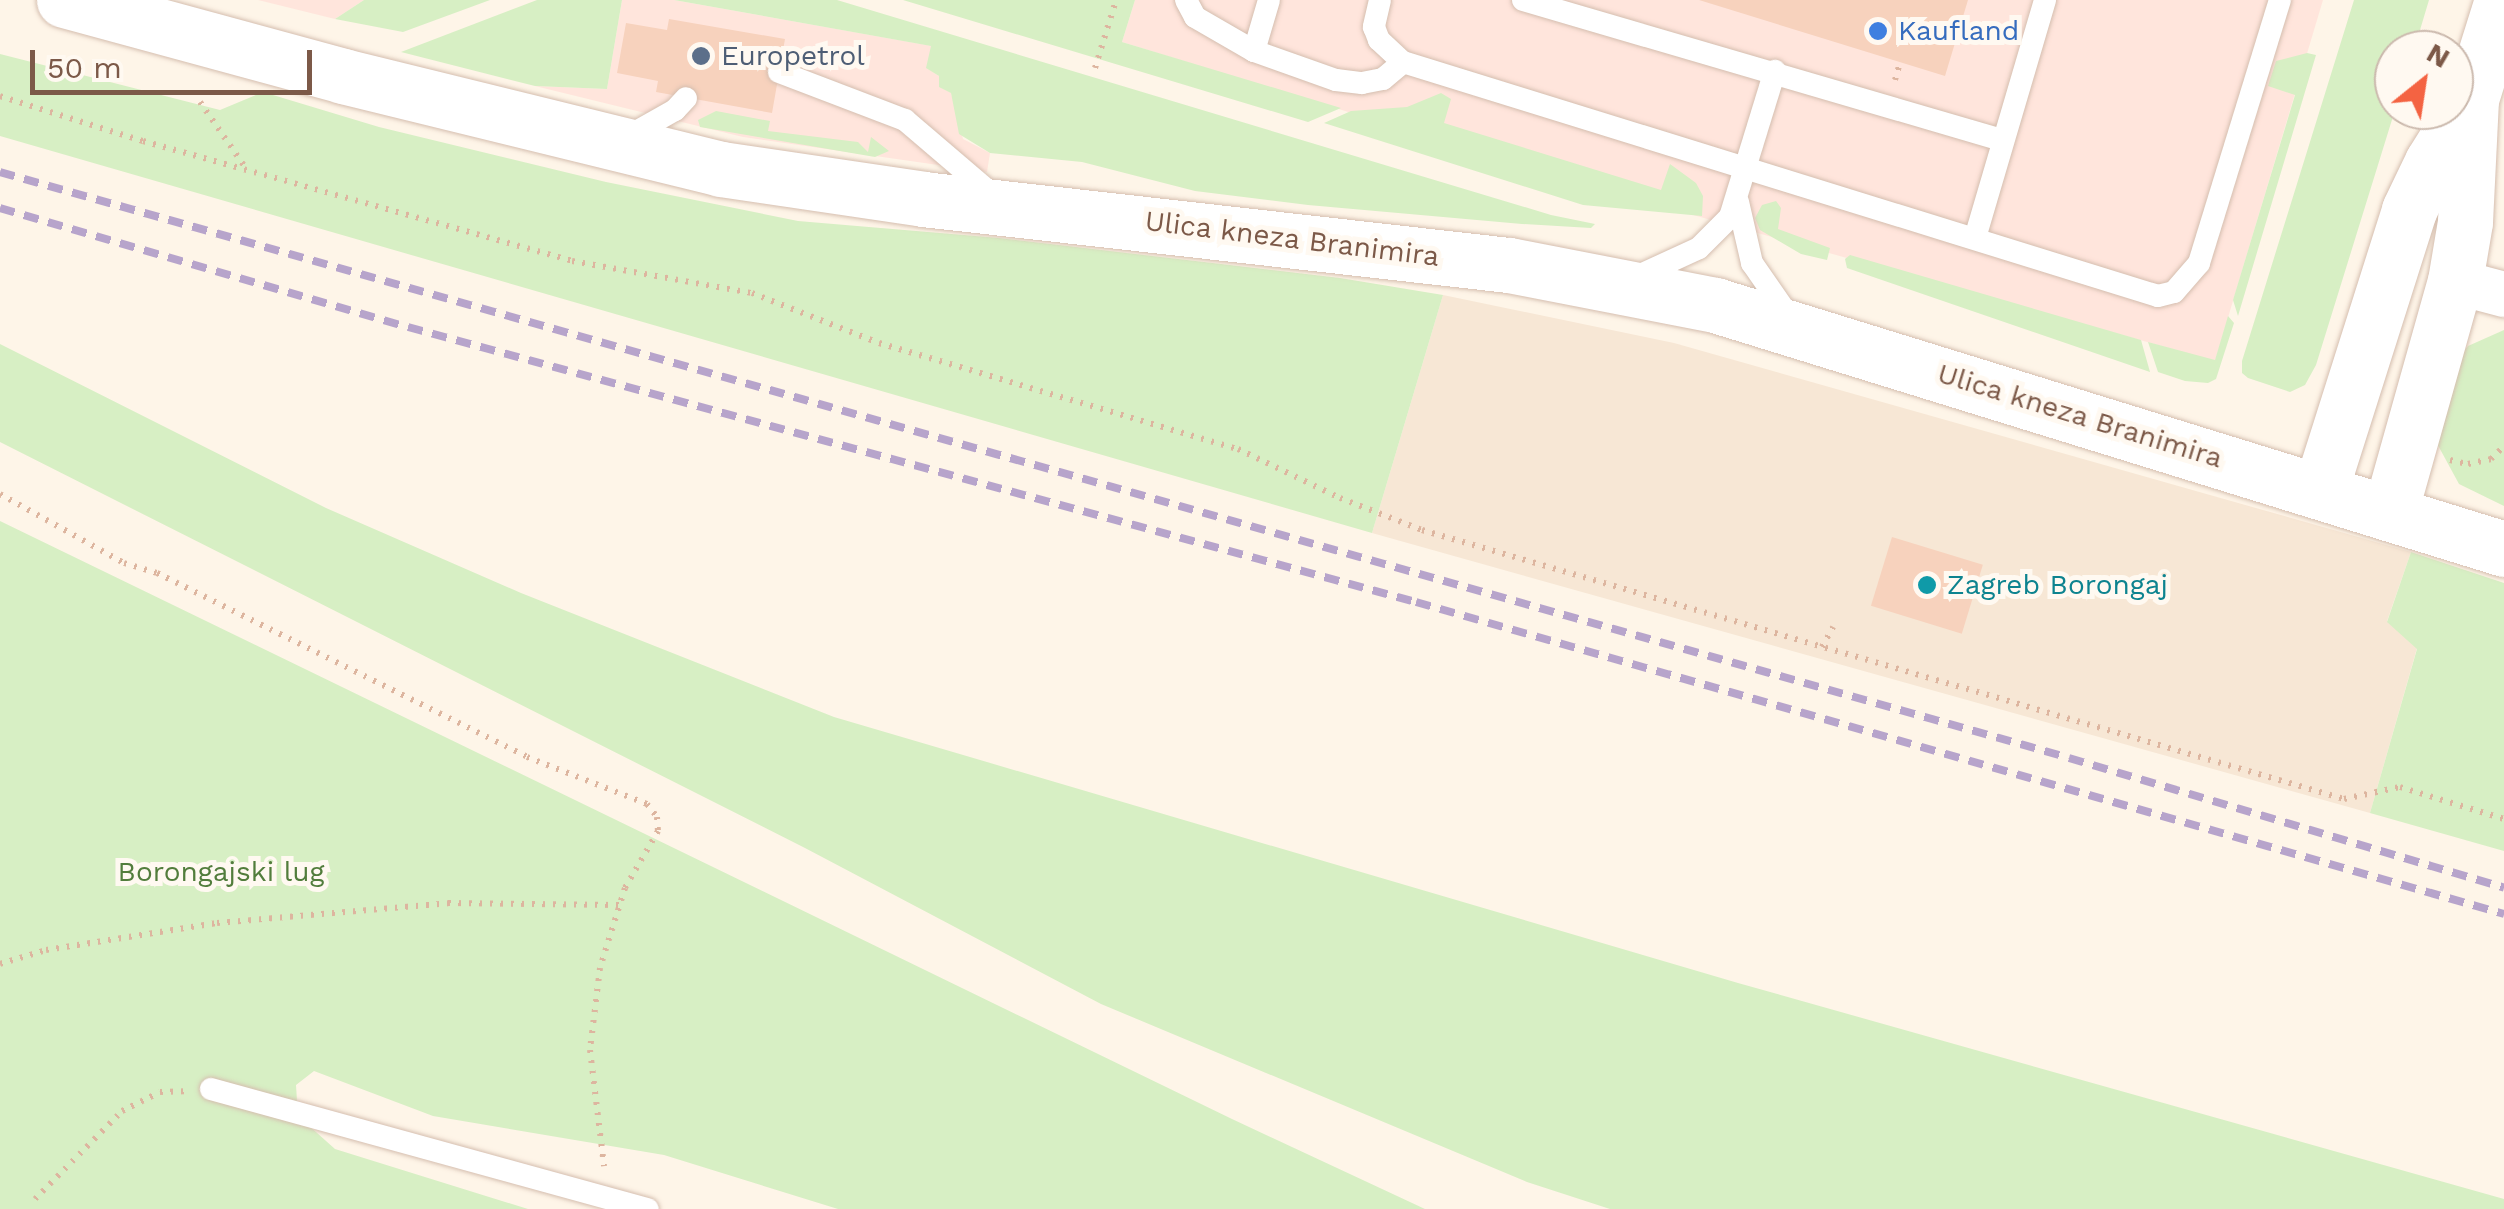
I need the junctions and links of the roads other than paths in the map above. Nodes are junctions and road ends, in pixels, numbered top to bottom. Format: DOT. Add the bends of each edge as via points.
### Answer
graph roads {
  1 [pos="64,0"];
  2 [pos="1186,0"];
  3 [pos="1268,0"];
  4 [pos="1380,0"];
  5 [pos="1523,0"];
  6 [pos="2045,0"];
  7 [pos="2280,0"];
  8 [pos="2502,0"];
  9 [pos="1254,51"];
  10 [pos="1403,62"];
  11 [pos="1775,71"];
  12 [pos="780,72"];
  13 [pos="2474,89"];
  14 [pos="686,98"];
  15 [pos="2452,130"];
  16 [pos="2469,130"];
  17 [pos="2002,140"];
  18 [pos="614,144"];
  19 [pos="1748,168"];
  20 [pos="1738,202"];
  21 [pos="1008,208"];
  22 [pos="1975,238"];
  23 [pos="1618,284"];
  24 [pos="2479,288"];
  25 [pos="1803,330"];
  26 [pos="2320,491"];
  27 [pos="2390,512"];
  28 [pos="2504,549"];
  29 [pos="212,1090"];
  30 [pos="648,1209"];
  1 -- 18 [label="main road, Ulica kneza Branimira"];
  2 -- 9 [label="lane" via="1195,17"];
  3 -- 9 [label="lane"];
  4 -- 10 [label="lane" via="1374,27"];
  5 -- 11 [label="lane"];
  6 -- 17 [label="lane"];
  7 -- 22 [label="lane" via="2199,263 2174,292 2158,296"];
  8 -- 13 [label="main road"];
  9 -- 10 [label="lane" via="1362,83 1383,79"];
  10 -- 19 [label="lane"];
  11 -- 17 [label="lane"];
  11 -- 19 [label="lane"];
  12 -- 21 [label="lane" via="905,120"];
  14 -- 18 [label="lane"];
  15 -- 26 [label="main road" via="2410,210"];
  16 -- 24 [label="main road" via="2464,222"];
  17 -- 22 [label="lane"];
  18 -- 21 [label="main road, Ulica kneza Branimira" via="814,185"];
  19 -- 20 [label="lane"];
  19 -- 22 [label="lane"];
  20 -- 23 [label="lane" via="1699,248"];
  20 -- 25 [label="lane" via="1752,263"];
  21 -- 23 [label="main road, Ulica kneza Branimira"];
  23 -- 25 [label="main road, Ulica kneza Branimira"];
  24 -- 27 [label="main road"];
  25 -- 26 [label="main road, Ulica kneza Branimira"];
  26 -- 27 [label="main road, Ulica kneza Branimira"];
  27 -- 28 [label="main road, Ulica kneza Branimira"];
  29 -- 30 [label="lane"];
}
